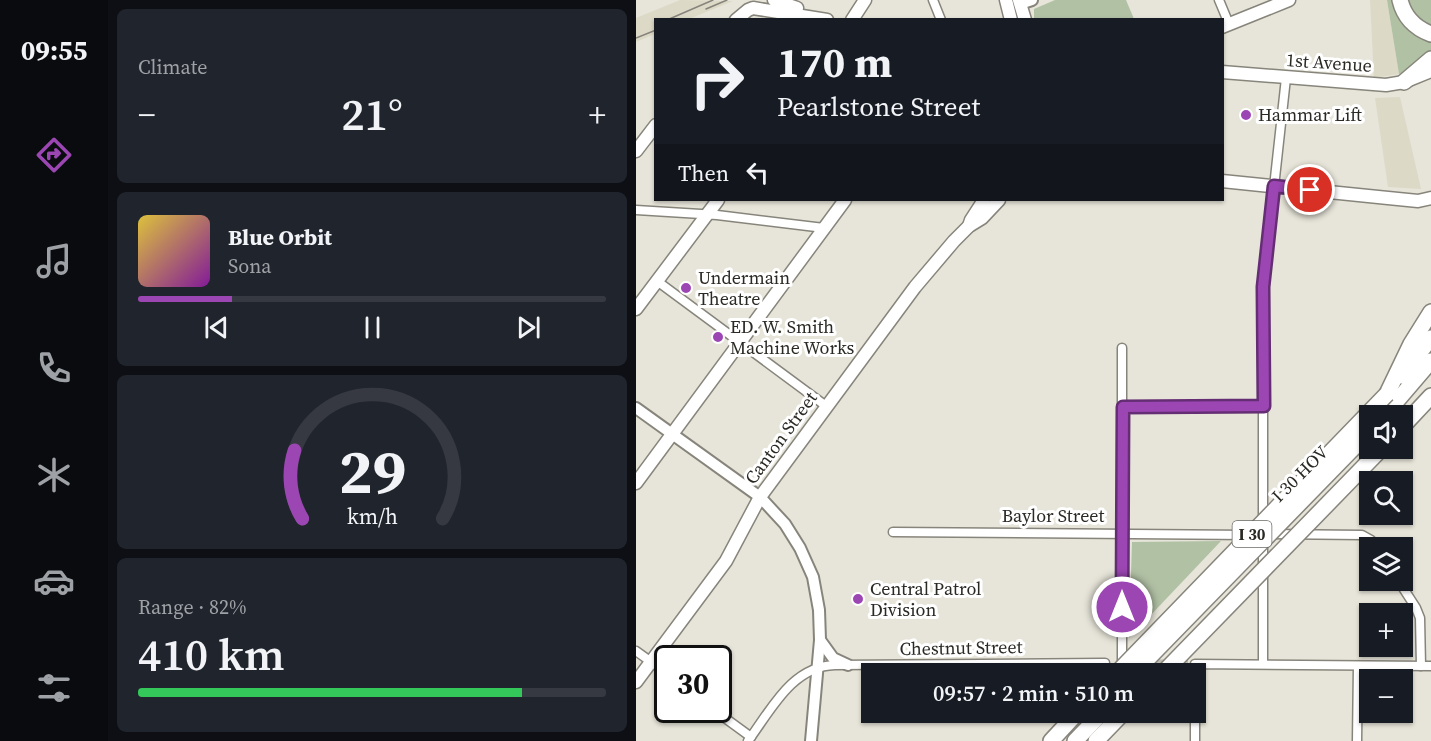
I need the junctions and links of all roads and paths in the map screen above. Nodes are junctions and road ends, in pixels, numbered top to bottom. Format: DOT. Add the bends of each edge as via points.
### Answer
graph roads {
  1 [pos="746,0"];
  2 [pos="774,0"];
  3 [pos="865,0"];
  4 [pos="933,0"];
  5 [pos="1219,0"];
  6 [pos="1289,0"];
  7 [pos="1400,0"];
  8 [pos="1020,8"];
  9 [pos="736,18"];
  10 [pos="738,18"];
  11 [pos="817,18"];
  12 [pos="821,18"];
  13 [pos="853,18"];
  14 [pos="940,18"];
  15 [pos="1007,18"];
  16 [pos="1226,25"];
  17 [pos="1431,34"];
  18 [pos="1431,59"];
  19 [pos="1431,71"];
  20 [pos="1224,72"];
  21 [pos="1286,78"];
  22 [pos="1404,82"];
  23 [pos="654,128"];
  24 [pos="636,151"];
  25 [pos="1224,181"];
  26 [pos="1274,186"];
  27 [pos="1431,198"];
  28 [pos="717,201"];
  29 [pos="844,201"];
  30 [pos="983,201"];
  31 [pos="998,201"];
  32 [pos="636,210"];
  33 [pos="707,214"];
  34 [pos="969,226"];
  35 [pos="824,228"];
  36 [pos="657,281"];
  37 [pos="636,309"];
  38 [pos="1431,312"];
  39 [pos="1431,338"];
  40 [pos="740,342"];
  41 [pos="1122,348"];
  42 [pos="1431,361"];
  43 [pos="1431,370"];
  44 [pos="1387,394"];
  45 [pos="1431,396"];
  46 [pos="1393,405"];
  47 [pos="1401,405"];
  48 [pos="826,406"];
  49 [pos="1264,406"];
  50 [pos="1123,407"];
  51 [pos="636,408"];
  52 [pos="1413,415"];
  53 [pos="672,434"];
  54 [pos="1359,441"];
  55 [pos="1359,450"];
  56 [pos="1371,459"];
  57 [pos="636,483"];
  58 [pos="760,497"];
  59 [pos="893,532"];
  60 [pos="1122,533"];
  61 [pos="1263,535"];
  62 [pos="1366,537"];
  63 [pos="1405,591"];
  64 [pos="820,640"];
  65 [pos="636,651"];
  66 [pos="651,662"];
  67 [pos="1119,663"];
  68 [pos="1124,663"];
  69 [pos="1124,663"];
  70 [pos="1152,663"];
  71 [pos="1173,663"];
  72 [pos="654,664"];
  73 [pos="1206,664"];
  74 [pos="1263,664"];
  75 [pos="848,665"];
  76 [pos="861,665"];
  77 [pos="1358,666"];
  78 [pos="1421,666"];
  79 [pos="1431,666"];
  80 [pos="818,668"];
  81 [pos="636,682"];
  82 [pos="730,723"];
  83 [pos="1066,723"];
  84 [pos="1068,723"];
  85 [pos="1085,723"];
  86 [pos="1092,723"];
  87 [pos="1113,723"];
  88 [pos="1195,723"];
  89 [pos="749,739"];
  90 [pos="811,741"];
  91 [pos="1045,741"];
  92 [pos="1051,741"];
  93 [pos="1068,741"];
  94 [pos="1075,741"];
  95 [pos="1096,741"];
  96 [pos="1195,741"];
  97 [pos="1357,741"];
  1 -- 9 [label="main road"];
  2 -- 12 [label="main road"];
  3 -- 13 [label="main road"];
  4 -- 14 [label="street"];
  5 -- 16 [label="street"];
  6 -- 16 [label="main road"];
  7 -- 17 [label="highway" via="1409,19"];
  8 -- 15 [label="main road"];
  10 -- 11 [label="main road" via="753,8"];
  18 -- 22 [label="highway"];
  19 -- 22 [label="main road, 1st Avenue"];
  20 -- 21 [label="main road, 1st Avenue"];
  21 -- 22 [label="main road, 1st Avenue" via="1386,85"];
  21 -- 26 [label="street"];
  23 -- 24 [label="main road"];
  25 -- 26 [label="main road"];
  26 -- 27 [label="main road" via="1418,201"];
  26 -- 49 [label="street" via="1263,287"];
  28 -- 33 [label="main road"];
  29 -- 35 [label="main road"];
  30 -- 34 [label="main road, Canton Street"];
  31 -- 34 [label="main road, Canton Street"];
  32 -- 33 [label="street"];
  33 -- 35 [label="street"];
  33 -- 36 [label="main road"];
  34 -- 48 [label="main road, Canton Street" via="938,259"];
  35 -- 40 [label="main road"];
  36 -- 37 [label="main road"];
  36 -- 40 [label="street"];
  38 -- 44 [label="highway"];
  39 -- 44 [label="highway, I 30"];
  40 -- 48 [label="street"];
  40 -- 53 [label="main road"];
  41 -- 50 [label="street"];
  42 -- 46 [label="highway"];
  43 -- 47 [label="highway"];
  44 -- 68 [label="highway, I 30, bridge"];
  45 -- 52 [label="highway"];
  48 -- 58 [label="main road, Canton Street"];
  49 -- 50 [label="street"];
  49 -- 61 [label="street"];
  50 -- 60 [label="street"];
  51 -- 53 [label="street"];
  53 -- 57 [label="main road"];
  53 -- 58 [label="street"];
  54 -- 69 [label="highway, I 30 HOV, bridge"];
  55 -- 70 [label="highway, I 30 HOV"];
  56 -- 71 [label="highway, I 30, bridge"];
  58 -- 64 [label="street" via="792,534 807,561 817,594"];
  58 -- 66 [label="main road, Canton Street" via="726,561"];
  59 -- 60 [label="street, Baylor Street"];
  60 -- 61 [label="street, Baylor Street"];
  60 -- 67 [label="street"];
  61 -- 62 [label="street, Baylor Street"];
  61 -- 74 [label="street"];
  63 -- 78 [label="street" via="1420,618"];
  64 -- 75 [label="street" via="833,658"];
  64 -- 80 [label="street"];
  65 -- 66 [label="street"];
  66 -- 72 [label="street"];
  66 -- 81 [label="main road, Canton Street"];
  73 -- 74 [label="street"];
  74 -- 77 [label="street"];
  75 -- 76 [label="street, Chestnut Street"];
  75 -- 80 [label="street, Chestnut Street"];
  77 -- 78 [label="street"];
  77 -- 97 [label="street"];
  78 -- 79 [label="street"];
  80 -- 89 [label="street" via="802,674 793,683"];
  80 -- 90 [label="street"];
  82 -- 89 [label="street"];
  83 -- 91 [label="highway"];
  84 -- 92 [label="highway"];
  85 -- 93 [label="highway"];
  86 -- 94 [label="highway"];
  87 -- 95 [label="highway"];
  88 -- 96 [label="street"];
}
